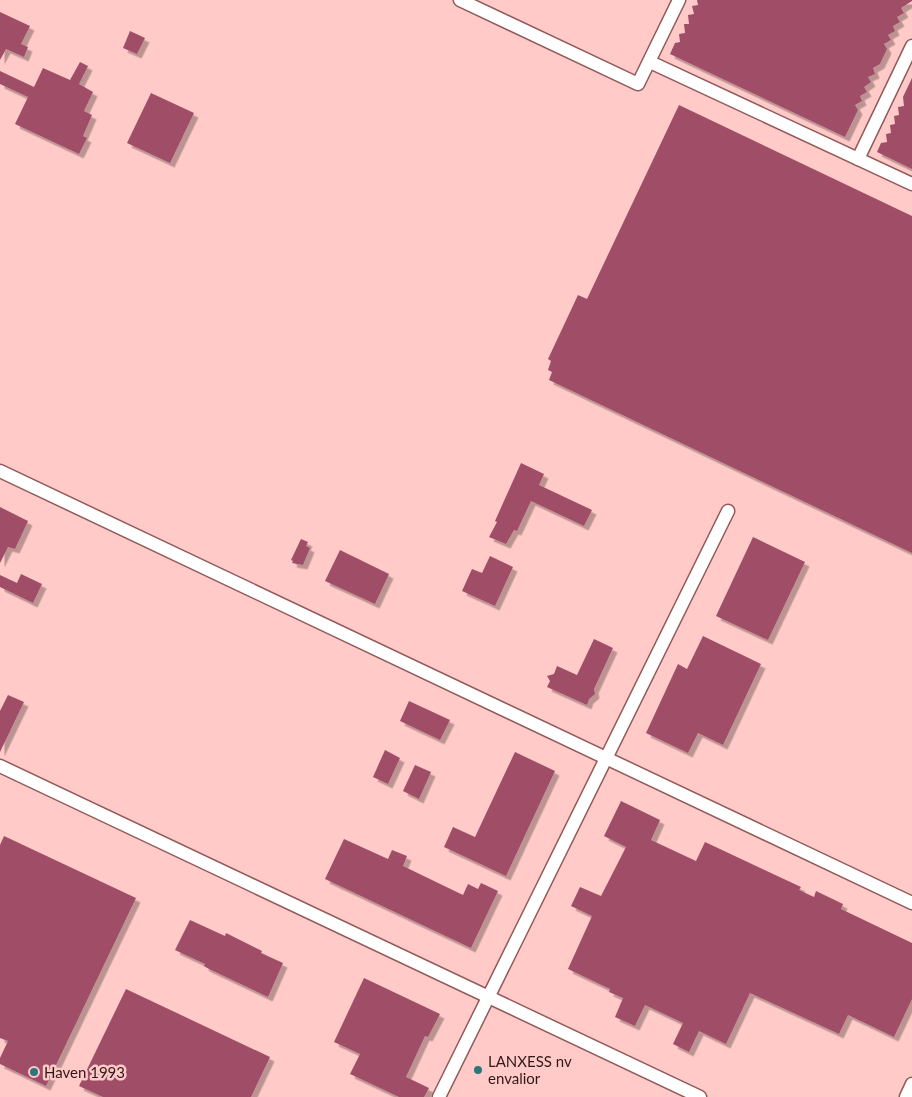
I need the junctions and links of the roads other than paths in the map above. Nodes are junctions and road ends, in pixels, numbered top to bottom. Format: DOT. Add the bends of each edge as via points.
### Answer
graph roads {
  1 [pos="460,0"];
  2 [pos="679,0"];
  3 [pos="912,46"];
  4 [pos="650,62"];
  5 [pos="858,159"];
  6 [pos="912,184"];
  7 [pos="0,471"];
  8 [pos="728,511"];
  9 [pos="606,759"];
  10 [pos="0,766"];
  11 [pos="912,903"];
  12 [pos="488,997"];
  13 [pos="912,1084"];
  14 [pos="439,1097"];
  15 [pos="700,1097"];
  16 [pos="906,1097"];
  1 -- 4 [label="lane" via="638,84"];
  2 -- 4 [label="lane"];
  3 -- 5 [label="lane"];
  4 -- 5 [label="lane"];
  5 -- 6 [label="lane"];
  7 -- 9 [label="lane"];
  8 -- 9 [label="lane"];
  9 -- 11 [label="lane"];
  9 -- 12 [label="lane"];
  10 -- 12 [label="lane"];
  12 -- 14 [label="lane"];
  12 -- 15 [label="lane"];
  13 -- 16 [label="lane"];
}
